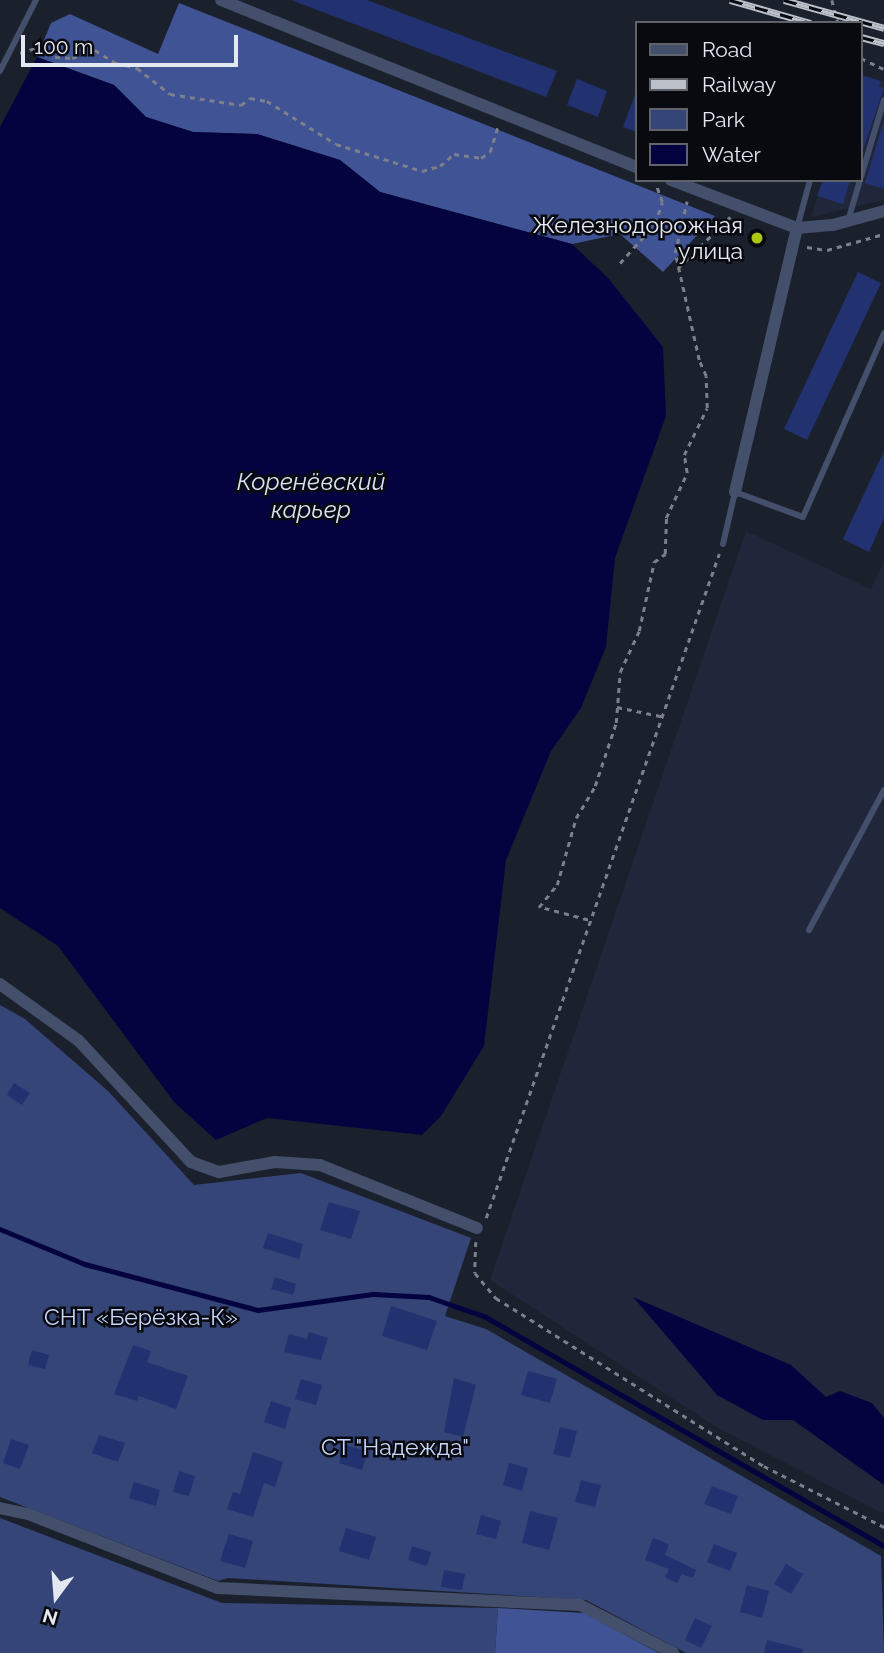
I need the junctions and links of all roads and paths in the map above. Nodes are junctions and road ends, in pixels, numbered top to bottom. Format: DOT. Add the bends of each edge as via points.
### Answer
graph roads {
  1 [pos="36,0"];
  2 [pos="221,0"];
  3 [pos="832,0"];
  4 [pos="837,21"];
  5 [pos="7,57"];
  6 [pos="863,59"];
  7 [pos="884,69"];
  8 [pos="0,71"];
  9 [pos="884,100"];
  10 [pos="499,122"];
  11 [pos="636,167"];
  12 [pos="863,172"];
  13 [pos="676,182"];
  14 [pos="809,182"];
  15 [pos="860,182"];
  16 [pos="656,185"];
  17 [pos="687,197"];
  18 [pos="884,211"];
  19 [pos="733,215"];
  20 [pos="848,221"];
  21 [pos="797,228"];
  22 [pos="884,234"];
  23 [pos="793,244"];
  24 [pos="620,263"];
  25 [pos="678,268"];
  26 [pos="884,333"];
  27 [pos="735,492"];
  28 [pos="723,544"];
  29 [pos="617,707"];
  30 [pos="665,717"];
  31 [pos="884,790"];
  32 [pos="588,920"];
  33 [pos="809,930"];
  34 [pos="0,984"];
  35 [pos="477,1228"];
  36 [pos="0,1508"];
  37 [pos="884,1527"];
  38 [pos="673,1653"];
  1 -- 5 [label="lane"];
  2 -- 11 [label="street"];
  3 -- 4 [label="path"];
  5 -- 8 [label="lane"];
  5 -- 10 [label="path" via="38,47 55,57 72,58 95,50 116,63 137,68 170,94 241,105 250,98 267,101 336,144 422,171 440,166 454,154 481,158 490,152"];
  6 -- 7 [label="path"];
  9 -- 12 [label="lane"];
  13 -- 21 [label="street"];
  14 -- 21 [label="lane"];
  15 -- 20 [label="lane"];
  16 -- 24 [label="path" via="662,202 655,224"];
  17 -- 25 [label="path" via="676,253"];
  18 -- 20 [label="street"];
  19 -- 25 [label="path"];
  20 -- 21 [label="street"];
  21 -- 23 [label="street"];
  22 -- 23 [label="path" via="827,250"];
  23 -- 27 [label="street"];
  25 -- 29 [label="path" via="706,376 707,408 684,455 687,473 666,518 665,554 654,562 639,631 620,672"];
  26 -- 27 [label="lane" via="803,517"];
  27 -- 28 [label="lane"];
  28 -- 30 [label="path"];
  29 -- 30 [label="path"];
  29 -- 32 [label="path" via="616,723 595,786 576,818 558,885 539,907"];
  30 -- 32 [label="path"];
  31 -- 33 [label="lane"];
  32 -- 35 [label="path" via="486,1218"];
  34 -- 35 [label="street" via="79,1041 191,1162 219,1172 275,1162 320,1165"];
  35 -- 37 [label="path" via="475,1273 496,1298 764,1466"];
  36 -- 38 [label="street" via="28,1514 218,1588 580,1605"];
}
